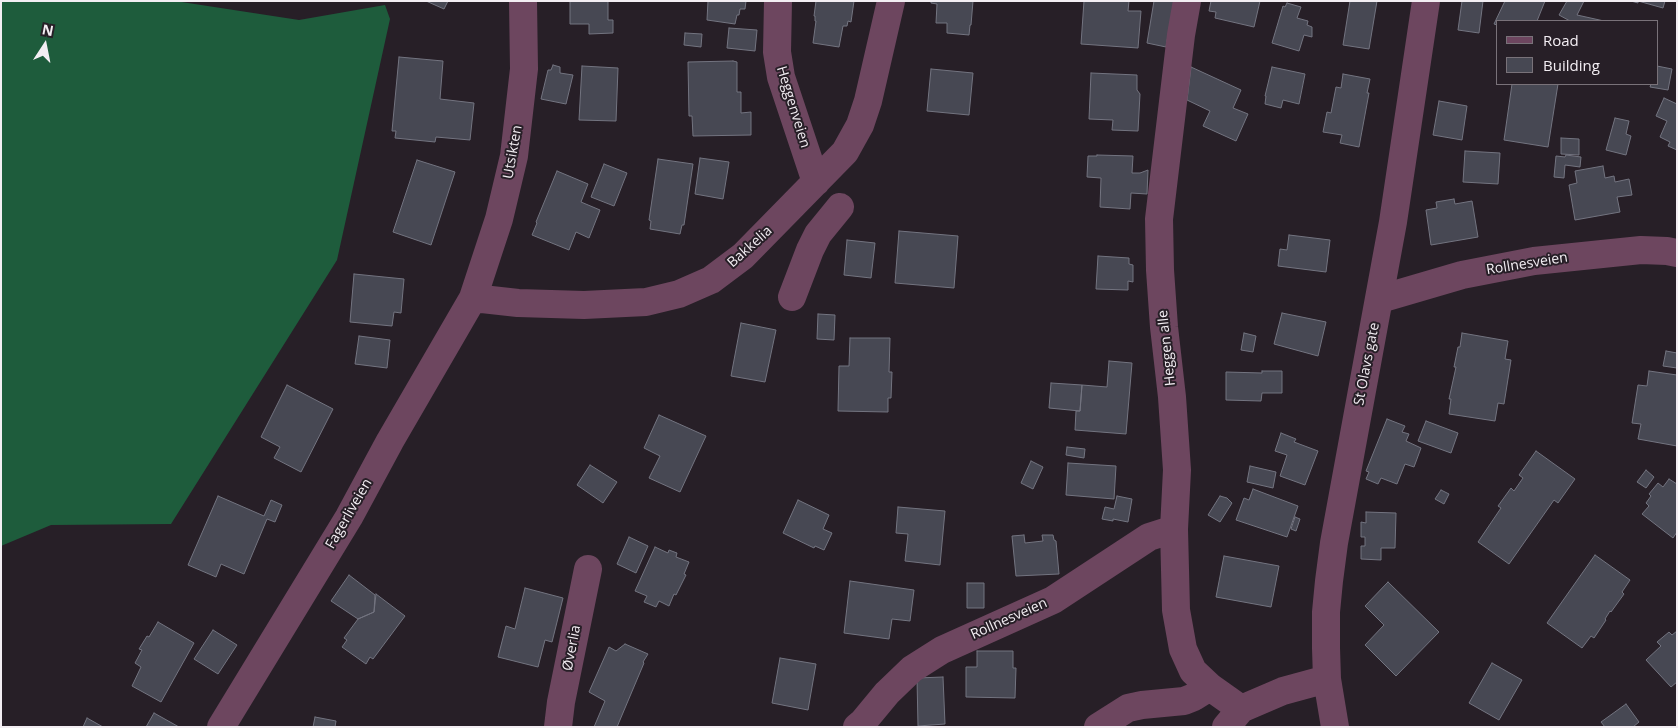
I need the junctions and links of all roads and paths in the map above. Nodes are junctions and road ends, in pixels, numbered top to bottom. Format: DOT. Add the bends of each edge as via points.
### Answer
graph roads {
  1 [pos="523,1"];
  2 [pos="778,1"];
  3 [pos="891,1"];
  4 [pos="1187,1"];
  5 [pos="1426,1"];
  6 [pos="816,182"];
  7 [pos="840,207"];
  8 [pos="1674,246"];
  9 [pos="792,297"];
  10 [pos="473,298"];
  11 [pos="1380,299"];
  12 [pos="1174,529"];
  13 [pos="588,569"];
  14 [pos="1327,679"];
  15 [pos="1210,687"];
  16 [pos="1234,718"];
  17 [pos="221,727"];
  18 [pos="558,727"];
  19 [pos="857,727"];
  20 [pos="1098,727"];
  21 [pos="1335,727"];
  1 -- 10 [label="street, Utsikten" via="524,69 514,156 499,219"];
  2 -- 6 [label="street, Heggenveien" via="777,52 781,77"];
  3 -- 6 [label="street, Bakkelia" via="860,125 845,152"];
  4 -- 12 [label="street, Heggen alle" via="1159,220 1161,289 1177,470"];
  5 -- 11 [label="street, St Olavs gate"];
  6 -- 10 [label="street, Bakkelia" via="743,256 711,280 679,294 646,302 584,305"];
  7 -- 9 [label="street" via="818,234"];
  8 -- 11 [label="street, Rollnesveien" via="1534,260 1462,275"];
  10 -- 17 [label="street, Fagerliveien" via="349,517"];
  11 -- 14 [label="street, St Olavs gate" via="1334,542 1326,612"];
  12 -- 15 [label="street, Heggen alle" via="1176,610 1183,649 1194,670"];
  12 -- 19 [label="street, Rollnesveien" via="1149,537 1053,600 942,650 912,669"];
  13 -- 18 [label="street, Øverlia"];
  14 -- 16 [label="street" via="1283,691"];
  14 -- 21 [label="street, St Olavs gate"];
  15 -- 16 [label="street, Heggen alle"];
  15 -- 20 [label="street" via="1184,701 1128,708"];
}
